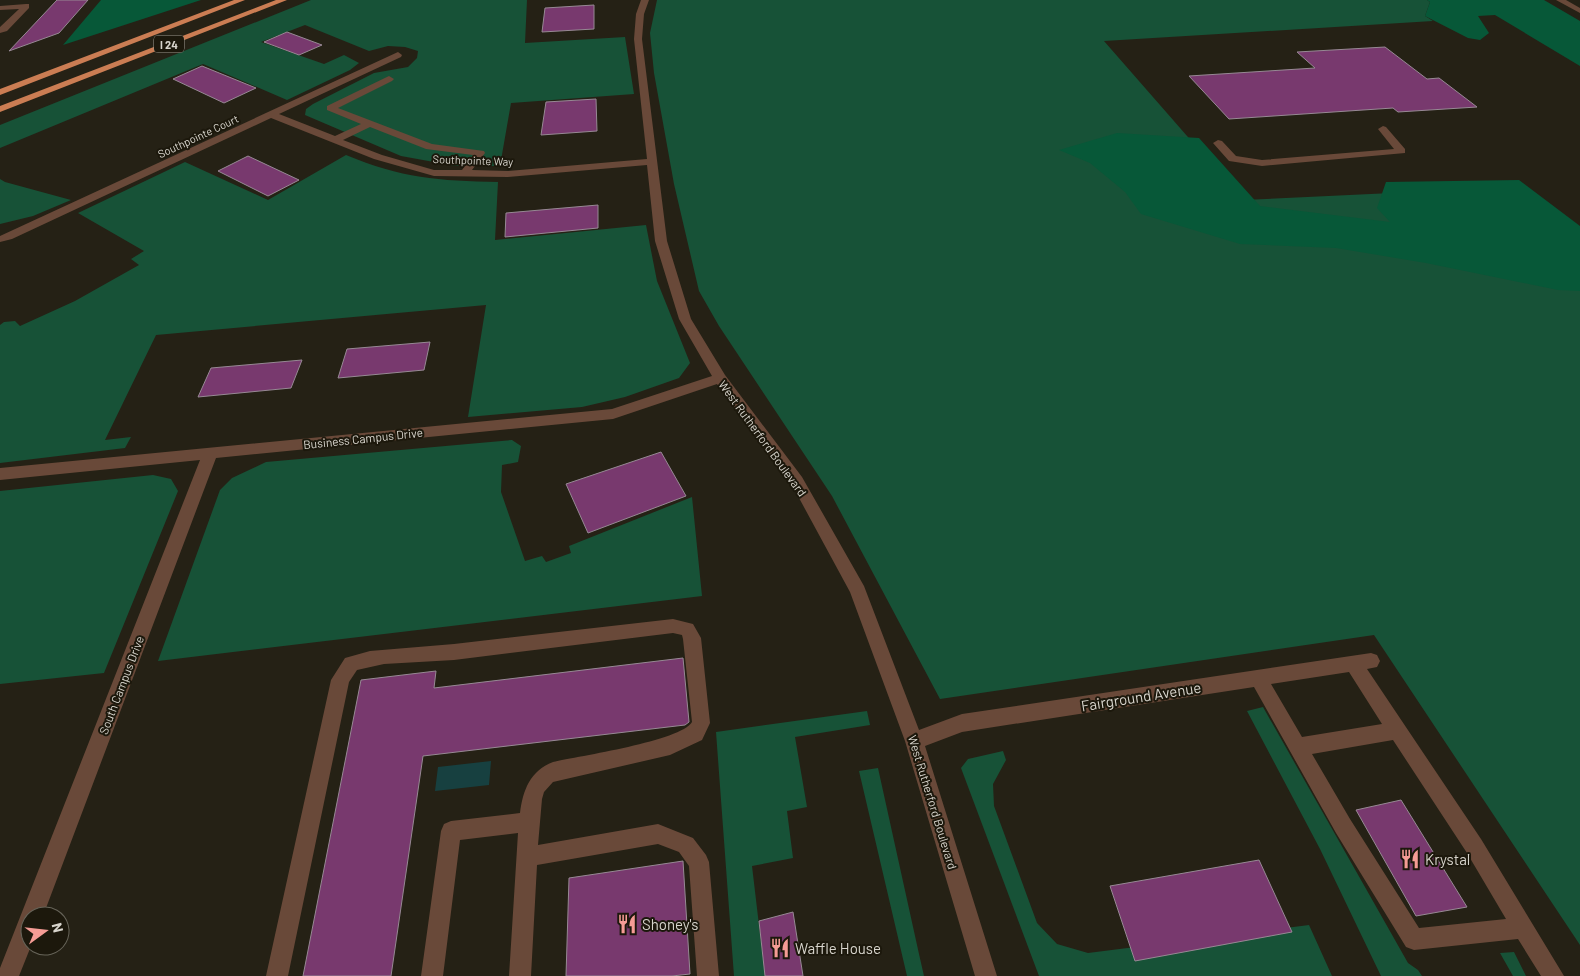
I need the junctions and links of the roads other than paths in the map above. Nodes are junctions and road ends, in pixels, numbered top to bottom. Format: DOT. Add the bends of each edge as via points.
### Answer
graph roads {
  1 [pos="241,0"];
  2 [pos="283,0"];
  3 [pos="644,0"];
  4 [pos="1560,0"];
  5 [pos="0,8"];
  6 [pos="1580,11"];
  7 [pos="0,30"];
  8 [pos="398,55"];
  9 [pos="366,70"];
  10 [pos="0,91"];
  11 [pos="0,110"];
  12 [pos="273,115"];
  13 [pos="370,123"];
  14 [pos="1383,129"];
  15 [pos="335,140"];
  16 [pos="1218,143"];
  17 [pos="652,162"];
  18 [pos="465,173"];
  19 [pos="4,238"];
  20 [pos="720,378"];
  21 [pos="210,454"];
  22 [pos="0,474"];
  23 [pos="1258,678"];
  24 [pos="1397,730"];
  25 [pos="914,741"];
  26 [pos="1298,747"];
  27 [pos="529,822"];
  28 [pos="527,856"];
  29 [pos="36,906"];
  30 [pos="1524,928"];
  31 [pos="20,945"];
  32 [pos="8,976"];
  33 [pos="277,976"];
  34 [pos="432,976"];
  35 [pos="520,976"];
  36 [pos="708,976"];
  37 [pos="986,976"];
  38 [pos="1553,976"];
  1 -- 10 [label="highway, I 24"];
  2 -- 11 [label="highway, I 24"];
  3 -- 17 [label="street, West Rutherford Boulevard" via="638,39"];
  4 -- 6 [label="street"];
  5 -- 7 [label="street" via="26,6"];
  8 -- 9 [label="street, Southpointe Court"];
  9 -- 12 [label="street, Southpointe Court"];
  9 -- 13 [label="street" via="389,79 330,108"];
  12 -- 15 [label="street, Southpointe Way"];
  12 -- 19 [label="street, Southpointe Court"];
  13 -- 15 [label="street"];
  13 -- 18 [label="street" via="430,146 480,153"];
  14 -- 16 [label="street" via="1402,151 1262,163 1233,158"];
  15 -- 18 [label="street, Southpointe Way" via="378,157 434,173"];
  17 -- 18 [label="street, Southpointe Way" via="508,174"];
  17 -- 20 [label="street, West Rutherford Boulevard" via="661,241 685,319"];
  20 -- 21 [label="street, Business Campus Drive" via="613,414"];
  20 -- 25 [label="street, West Rutherford Boulevard" via="797,481 858,591"];
  21 -- 22 [label="street, Business Campus Drive"];
  21 -- 29 [label="street, South Campus Drive"];
  23 -- 24 [label="street, Fairground Avenue" via="1362,663"];
  23 -- 25 [label="street, Fairground Avenue" via="962,724"];
  23 -- 26 [label="street"];
  24 -- 26 [label="street"];
  24 -- 30 [label="street"];
  25 -- 37 [label="street, West Rutherford Boulevard"];
  26 -- 30 [label="street" via="1414,939"];
  27 -- 28 [label="street"];
  27 -- 33 [label="street" via="531,802 543,775 670,746 695,734 701,723 692,638 687,629 673,626 361,660 350,664 340,680"];
  27 -- 34 [label="street" via="452,831"];
  28 -- 35 [label="street"];
  28 -- 36 [label="street" via="658,834 686,844 698,862"];
  30 -- 38 [label="street"];
  31 -- 32 [label="street"];
}
